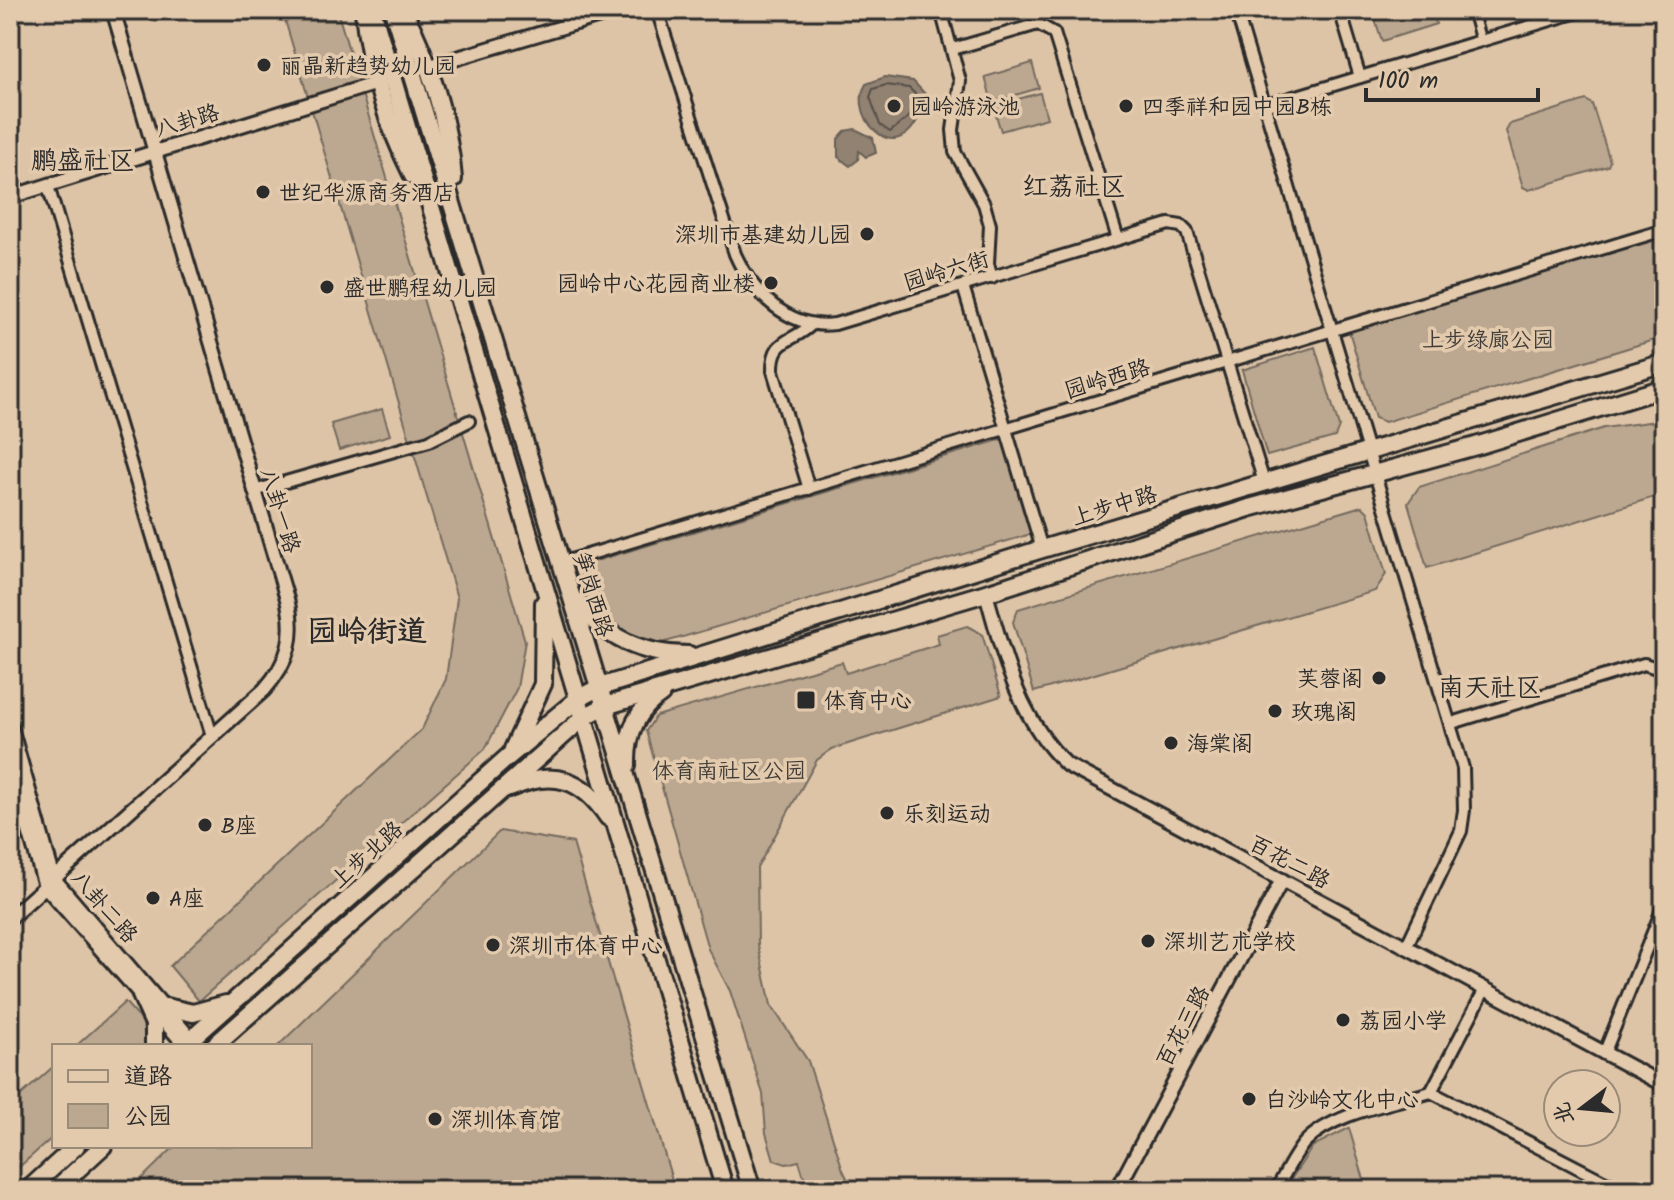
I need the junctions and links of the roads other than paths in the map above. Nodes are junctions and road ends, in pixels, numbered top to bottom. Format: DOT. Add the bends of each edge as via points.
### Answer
graph roads {
  1 [pos="113,10"];
  2 [pos="364,10"];
  3 [pos="372,10"];
  4 [pos="393,10"];
  5 [pos="403,10"];
  6 [pos="620,10"];
  7 [pos="657,10"];
  8 [pos="941,10"];
  9 [pos="1236,10"];
  10 [pos="1340,10"];
  11 [pos="1472,10"];
  12 [pos="1584,10"];
  13 [pos="1479,35"];
  14 [pos="951,45"];
  15 [pos="427,67"];
  16 [pos="1360,77"];
  17 [pos="377,83"];
  18 [pos="1267,105"];
  19 [pos="154,152"];
  20 [pos="48,186"];
  21 [pos="10,197"];
  22 [pos="455,212"];
  23 [pos="433,215"];
  24 [pos="1664,230"];
  25 [pos="1118,239"];
  26 [pos="992,278"];
  27 [pos="963,286"];
  28 [pos="812,324"];
  29 [pos="1334,330"];
  30 [pos="1228,363"];
  31 [pos="1664,363"];
  32 [pos="1659,390"];
  33 [pos="469,421"];
  34 [pos="1006,429"];
  35 [pos="1371,451"];
  36 [pos="1377,472"];
  37 [pos="1264,482"];
  38 [pos="809,489"];
  39 [pos="254,491"];
  40 [pos="1042,549"];
  41 [pos="561,563"];
  42 [pos="543,581"];
  43 [pos="570,592"];
  44 [pos="986,593"];
  45 [pos="576,609"];
  46 [pos="554,615"];
  47 [pos="706,655"];
  48 [pos="1664,683"];
  49 [pos="679,684"];
  50 [pos="600,687"];
  51 [pos="579,698"];
  52 [pos="605,706"];
  53 [pos="584,717"];
  54 [pos="1452,723"];
  55 [pos="10,725"];
  56 [pos="212,736"];
  57 [pos="509,756"];
  58 [pos="10,765"];
  59 [pos="630,788"];
  60 [pos="501,792"];
  61 [pos="614,825"];
  62 [pos="1282,880"];
  63 [pos="50,882"];
  64 [pos="25,904"];
  65 [pos="1664,905"];
  66 [pos="10,909"];
  67 [pos="10,918"];
  68 [pos="677,942"];
  69 [pos="1407,945"];
  70 [pos="653,951"];
  71 [pos="1485,989"];
  72 [pos="141,995"];
  73 [pos="235,1000"];
  74 [pos="166,1007"];
  75 [pos="154,1044"];
  76 [pos="189,1044"];
  77 [pos="216,1044"];
  78 [pos="1604,1054"];
  79 [pos="1664,1085"];
  80 [pos="1431,1092"];
  81 [pos="74,1148"];
  82 [pos="101,1148"];
  83 [pos="28,1190"];
  84 [pos="55,1190"];
  85 [pos="725,1190"];
  86 [pos="752,1190"];
  87 [pos="1117,1190"];
  88 [pos="1276,1190"];
  89 [pos="1621,1190"];
  1 -- 19 [label="street, 八卦一路"];
  2 -- 17 [label="main road"];
  3 -- 23 [label="main road, 笋岗西路"];
  4 -- 22 [label="main road, 笋岗西路"];
  5 -- 15 [label="main road"];
  6 -- 15 [label="street"];
  7 -- 28 [label="street" via="740,266 762,296"];
  8 -- 14 [label="street"];
  9 -- 18 [label="street"];
  10 -- 16 [label="street"];
  11 -- 13 [label="street"];
  12 -- 16 [label="street"];
  14 -- 25 [label="street" via="1038,24 1054,33"];
  14 -- 26 [label="street" via="960,81 953,141 990,225"];
  15 -- 22 [label="main road" via="448,142"];
  16 -- 18 [label="street"];
  17 -- 19 [label="street, 八卦路"];
  17 -- 23 [label="main road" via="401,151"];
  18 -- 29 [label="street"];
  19 -- 20 [label="street, 八卦路"];
  19 -- 39 [label="street, 八卦一路"];
  20 -- 21 [label="street, 八卦路"];
  20 -- 56 [label="street"];
  22 -- 41 [label="main road, 笋岗西路"];
  23 -- 42 [label="main road, 笋岗西路"];
  24 -- 29 [label="street, 园岭西路"];
  25 -- 26 [label="street, 园岭六街"];
  25 -- 30 [label="street, 园岭六街" via="1169,224 1187,232"];
  26 -- 27 [label="street, 园岭六街"];
  27 -- 28 [label="street, 园岭六街" via="835,324"];
  27 -- 34 [label="street"];
  28 -- 38 [label="street" via="781,343 773,355 773,371"];
  29 -- 30 [label="street, 园岭西路"];
  29 -- 35 [label="street"];
  30 -- 34 [label="street, 园岭西路"];
  30 -- 37 [label="street, 园岭六街"];
  31 -- 35 [label="main road, 上步中路"];
  32 -- 36 [label="main road, 上步中路"];
  33 -- 39 [label="street" via="429,441"];
  34 -- 38 [label="street, 园岭西路"];
  34 -- 40 [label="street"];
  35 -- 36 [label="street"];
  35 -- 37 [label="main road, 上步中路"];
  36 -- 44 [label="main road, 上步中路"];
  36 -- 54 [label="street"];
  37 -- 40 [label="main road, 上步中路"];
  38 -- 41 [label="street, 园岭西路"];
  39 -- 56 [label="street, 八卦一路" via="291,615 291,647 276,677"];
  40 -- 47 [label="main road, 上步中路"];
  41 -- 43 [label="main road, 笋岗西路"];
  42 -- 46 [label="main road, 笋岗西路"];
  42 -- 57 [label="main road" via="543,684"];
  43 -- 45 [label="main road, 笋岗西路"];
  43 -- 47 [label="main road" via="597,625 632,646 663,654"];
  44 -- 49 [label="main road, 上步中路"];
  44 -- 62 [label="street, 百花二路" via="1016,692 1036,731 1058,757"];
  45 -- 46 [label="main road"];
  45 -- 50 [label="main road, 笋岗西路"];
  46 -- 51 [label="main road, 笋岗西路"];
  47 -- 50 [label="main road, 上步中路"];
  48 -- 54 [label="street" via="1660,669 1644,664"];
  49 -- 52 [label="main road, 上步中路"];
  49 -- 59 [label="main road" via="652,700 634,721 626,762"];
  50 -- 51 [label="main road, 上步中路"];
  50 -- 52 [label="main road, 笋岗西路"];
  51 -- 53 [label="main road, 笋岗西路"];
  51 -- 57 [label="main road, 上步北路"];
  52 -- 53 [label="main road, 上步中路"];
  52 -- 59 [label="main road, 笋岗西路"];
  53 -- 60 [label="main road, 上步北路"];
  53 -- 61 [label="main road, 笋岗西路"];
  54 -- 69 [label="street" via="1463,768 1461,831"];
  55 -- 63 [label="street, 八卦二路"];
  56 -- 63 [label="street, 八卦一路"];
  57 -- 73 [label="main road, 上步北路"];
  58 -- 63 [label="street, 八卦二路"];
  59 -- 68 [label="main road, 笋岗西路"];
  60 -- 61 [label="main road" via="540,778 568,778 591,794"];
  60 -- 77 [label="main road, 上步北路"];
  61 -- 70 [label="main road, 笋岗西路"];
  62 -- 69 [label="street, 百花二路"];
  62 -- 87 [label="street, 百花三路"];
  63 -- 64 [label="street, 八卦一路"];
  63 -- 72 [label="street, 八卦二路"];
  63 -- 74 [label="street, 八卦二路"];
  64 -- 66 [label="street"];
  64 -- 67 [label="street, 八卦一路"];
  65 -- 78 [label="street"];
  68 -- 70 [label="main road"];
  68 -- 86 [label="main road, 笋岗西路"];
  69 -- 71 [label="street, 百花二路"];
  70 -- 85 [label="main road, 笋岗西路"];
  71 -- 78 [label="street, 百花二路"];
  71 -- 80 [label="street"];
  72 -- 75 [label="main road" via="154,1024"];
  72 -- 76 [label="street, 八卦二路"];
  73 -- 74 [label="main road" via="201,1012"];
  73 -- 76 [label="main road, 上步北路"];
  74 -- 76 [label="street, 八卦二路"];
  78 -- 79 [label="street, 百花二路"];
  80 -- 88 [label="street" via="1317,1133"];
  80 -- 89 [label="street"];
  81 -- 83 [label="main road"];
  82 -- 84 [label="main road"];
}
